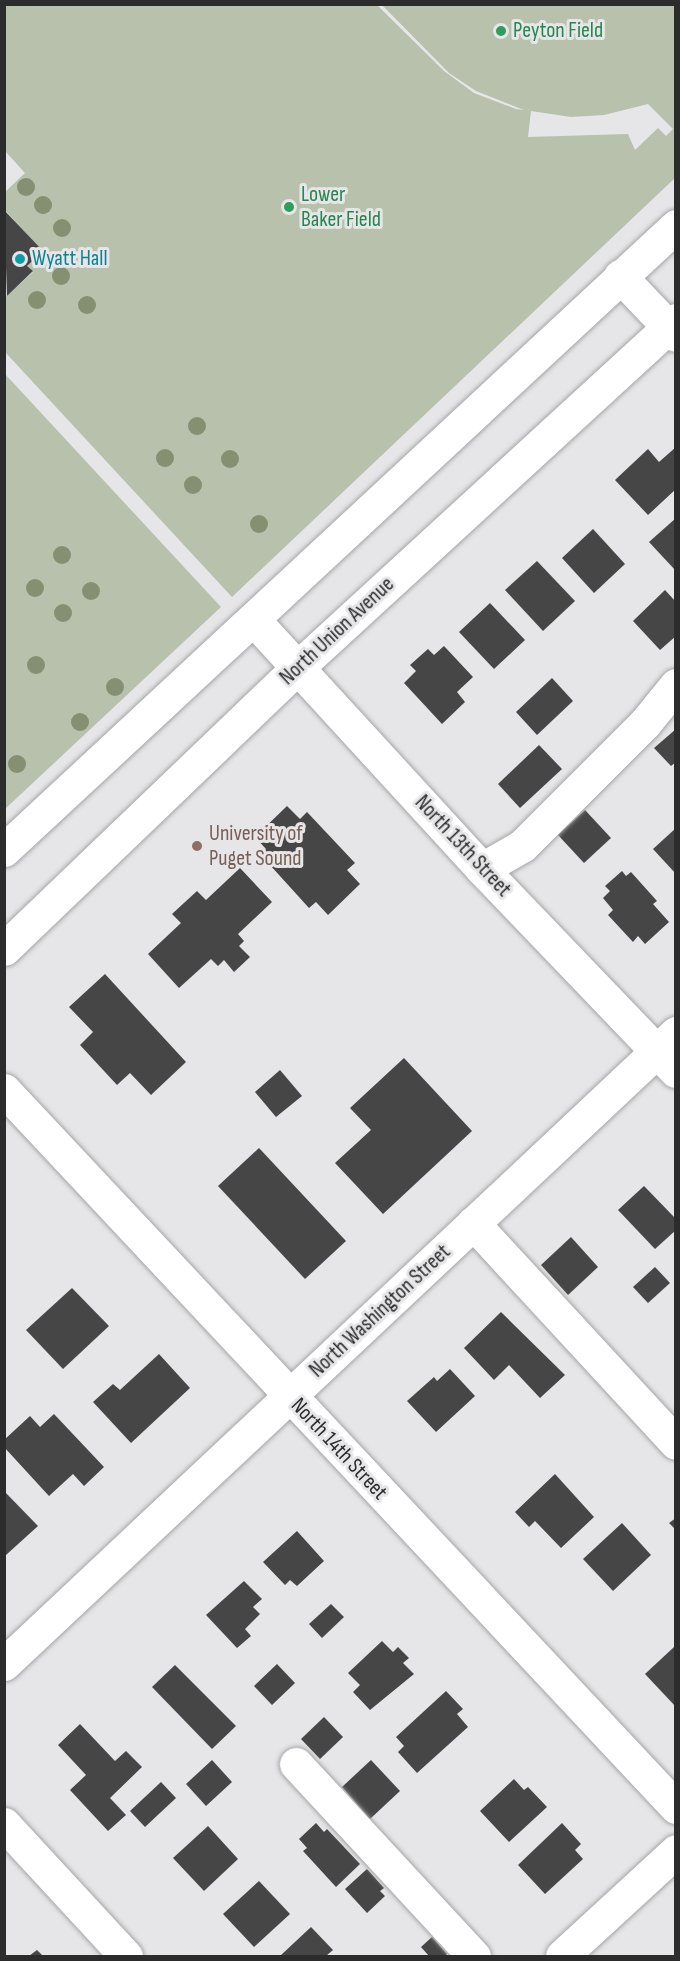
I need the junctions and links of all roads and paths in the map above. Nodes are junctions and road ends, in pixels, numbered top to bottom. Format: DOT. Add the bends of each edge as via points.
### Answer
graph roads {
  1 [pos="675,226"];
  2 [pos="620,276"];
  3 [pos="673,327"];
  4 [pos="254,619"];
  5 [pos="298,667"];
  6 [pos="675,685"];
  7 [pos="4,850"];
  8 [pos="483,868"];
  9 [pos="4,949"];
  10 [pos="669,1051"];
  11 [pos="4,1090"];
  12 [pos="473,1223"];
  13 [pos="290,1396"];
  14 [pos="675,1443"];
  15 [pos="4,1664"];
  16 [pos="296,1764"];
  17 [pos="675,1807"];
  18 [pos="4,1824"];
  19 [pos="675,1851"];
  20 [pos="126,1956"];
  21 [pos="474,1956"];
  22 [pos="562,1956"];
  1 -- 2 [label="street"];
  2 -- 3 [label="street"];
  2 -- 4 [label="street"];
  3 -- 5 [label="street, North Union Avenue"];
  4 -- 5 [label="street, North 13th Street"];
  4 -- 7 [label="street"];
  5 -- 8 [label="street, North 13th Street"];
  5 -- 9 [label="street, North Union Avenue"];
  6 -- 8 [label="street" via="645,723 522,846"];
  8 -- 10 [label="street, North 13th Street"];
  10 -- 12 [label="street, North Washington Street"];
  11 -- 13 [label="street, North 14th Street"];
  12 -- 13 [label="street, North Washington Street"];
  12 -- 14 [label="street"];
  13 -- 15 [label="street, North Washington Street"];
  13 -- 17 [label="street, North 14th Street"];
  16 -- 21 [label="street"];
  18 -- 20 [label="street"];
  19 -- 22 [label="street"];
}
